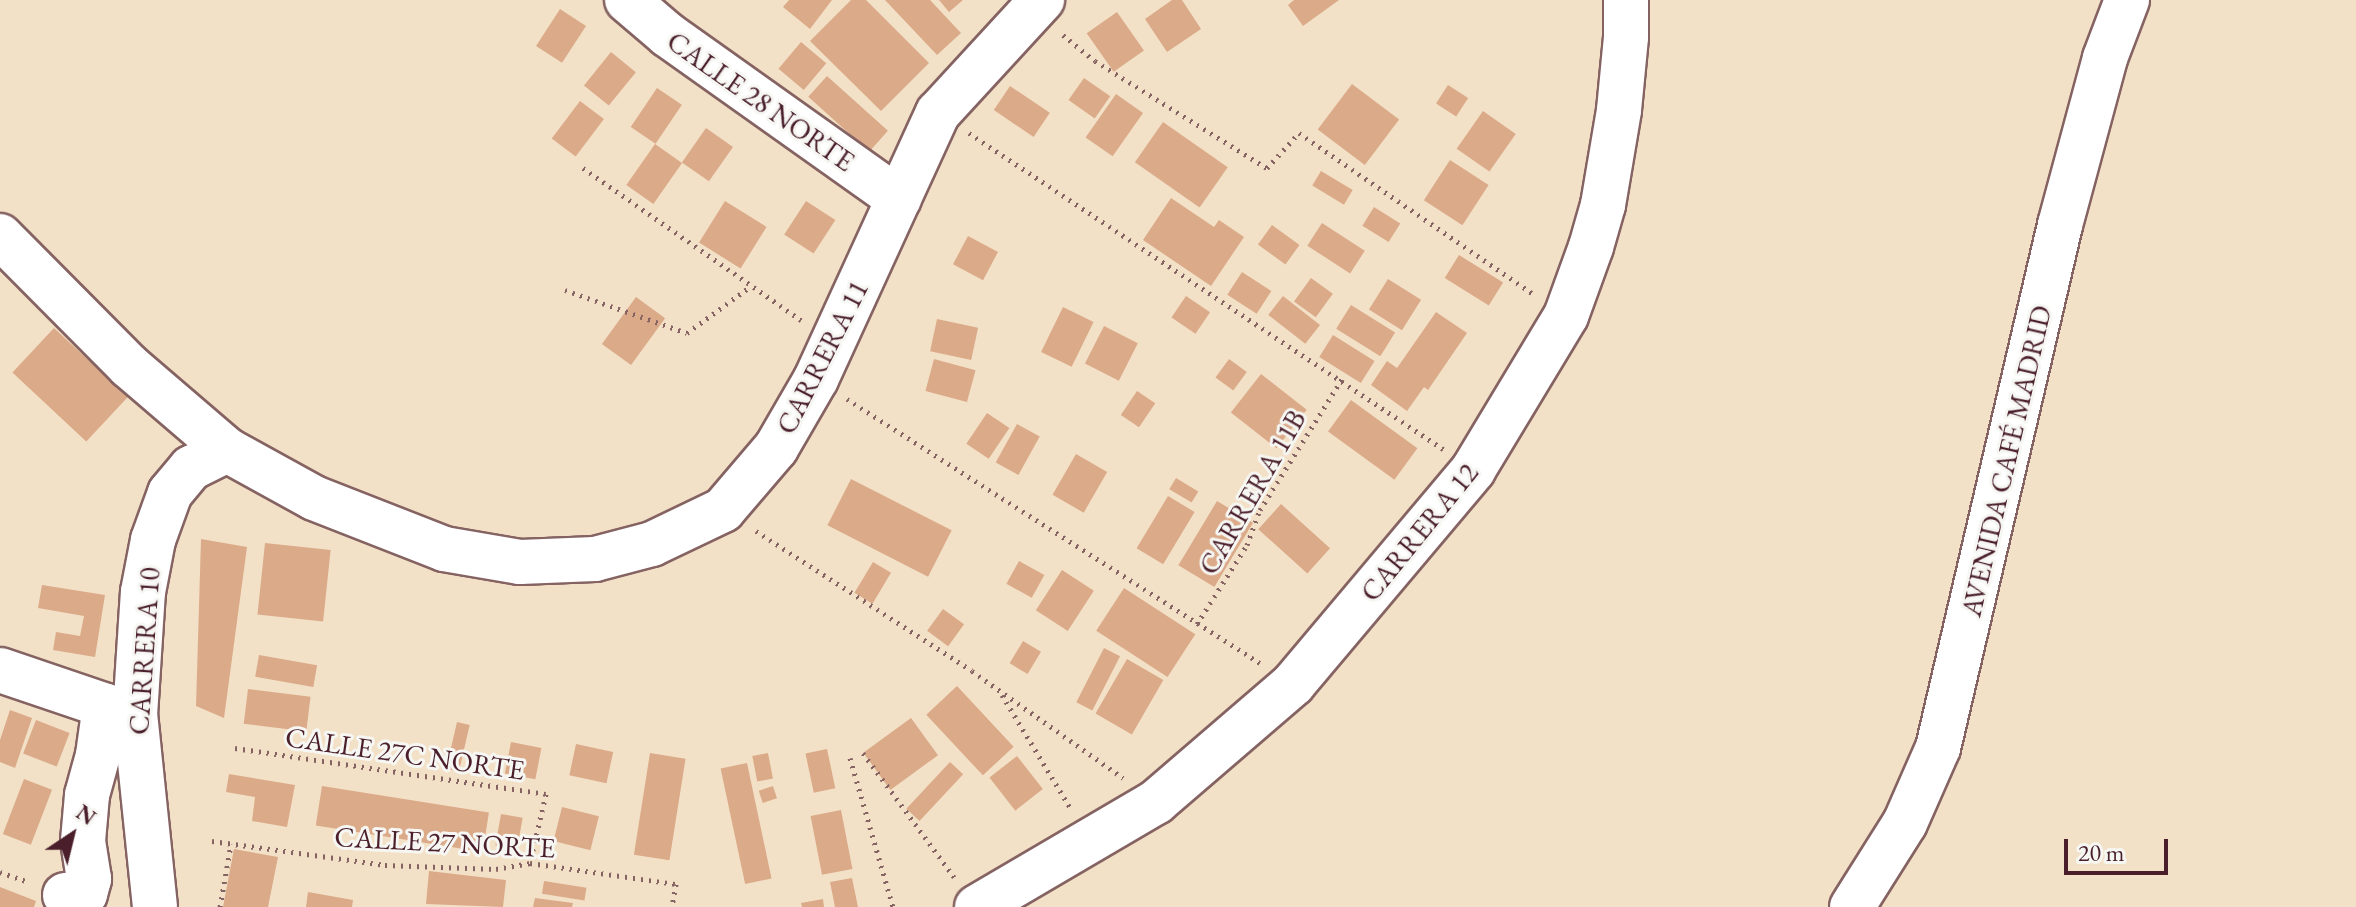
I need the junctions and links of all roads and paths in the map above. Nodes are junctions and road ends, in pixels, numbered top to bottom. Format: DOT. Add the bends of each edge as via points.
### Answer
graph roads {
  1 [pos="627,0"];
  2 [pos="1626,0"];
  3 [pos="2127,0"];
  4 [pos="1036,5"];
  5 [pos="938,113"];
  6 [pos="583,168"];
  7 [pos="899,199"];
  8 [pos="0,236"];
  9 [pos="751,286"];
  10 [pos="565,290"];
  11 [pos="787,312"];
  12 [pos="1566,316"];
  13 [pos="816,379"];
  14 [pos="1342,379"];
  15 [pos="227,450"];
  16 [pos="1473,470"];
  17 [pos="723,510"];
  18 [pos="1197,624"];
  19 [pos="0,670"];
  20 [pos="1293,684"];
  21 [pos="999,690"];
  22 [pos="120,710"];
  23 [pos="235,748"];
  24 [pos="863,753"];
  25 [pos="850,758"];
  26 [pos="1156,802"];
  27 [pos="212,841"];
  28 [pos="1090,841"];
  29 [pos="231,844"];
  30 [pos="530,863"];
  31 [pos="967,894"];
  32 [pos="65,895"];
  33 [pos="155,907"];
  34 [pos="220,907"];
  35 [pos="672,907"];
  36 [pos="893,907"];
  37 [pos="1852,907"];
  1 -- 7 [label="street, CALLE 28 NORTE" via="668,35"];
  2 -- 12 [label="street, CARRERA 12" via="1619,110 1603,205"];
  3 -- 37 [label="street, AVENIDA CAFÉ MADRID" via="2105,58 2060,225 1938,748 1905,823"];
  4 -- 5 [label="street, CARRERA 11"];
  4 -- 12 [label="path" via="1095,61 1267,168 1299,133"];
  5 -- 7 [label="street, CARRERA 11"];
  5 -- 14 [label="path"];
  6 -- 9 [label="path"];
  7 -- 13 [label="street, CARRERA 11"];
  8 -- 15 [label="street" via="129,366"];
  9 -- 10 [label="path" via="687,333"];
  9 -- 11 [label="path"];
  12 -- 16 [label="street, CARRERA 12"];
  13 -- 17 [label="street, CARRERA 11" via="776,448"];
  13 -- 18 [label="path"];
  14 -- 16 [label="path"];
  14 -- 18 [label="path, CARRERA 11B"];
  15 -- 17 [label="street, CARRERA 11" via="314,498 444,549 520,562 595,559 652,544"];
  15 -- 22 [label="street, CARRERA 10" via="191,468 170,493 153,540"];
  16 -- 20 [label="street, CARRERA 12"];
  17 -- 21 [label="path"];
  18 -- 20 [label="path"];
  19 -- 22 [label="street"];
  20 -- 26 [label="street, CARRERA 12"];
  21 -- 26 [label="path"];
  21 -- 28 [label="path"];
  22 -- 32 [label="street" via="98,755 87,795 85,894"];
  22 -- 33 [label="street, CARRERA 10"];
  23 -- 30 [label="path, CALLE 27C NORTE" via="546,794"];
  24 -- 31 [label="path"];
  25 -- 36 [label="path"];
  26 -- 28 [label="street, CARRERA 12"];
  27 -- 29 [label="path, CALLE 27 NORTE"];
  28 -- 31 [label="street, CARRERA 12"];
  29 -- 30 [label="path, CALLE 27 NORTE" via="385,865 496,869"];
  29 -- 34 [label="path"];
  30 -- 35 [label="path, CALLE 27 NORTE" via="676,884"];
}
